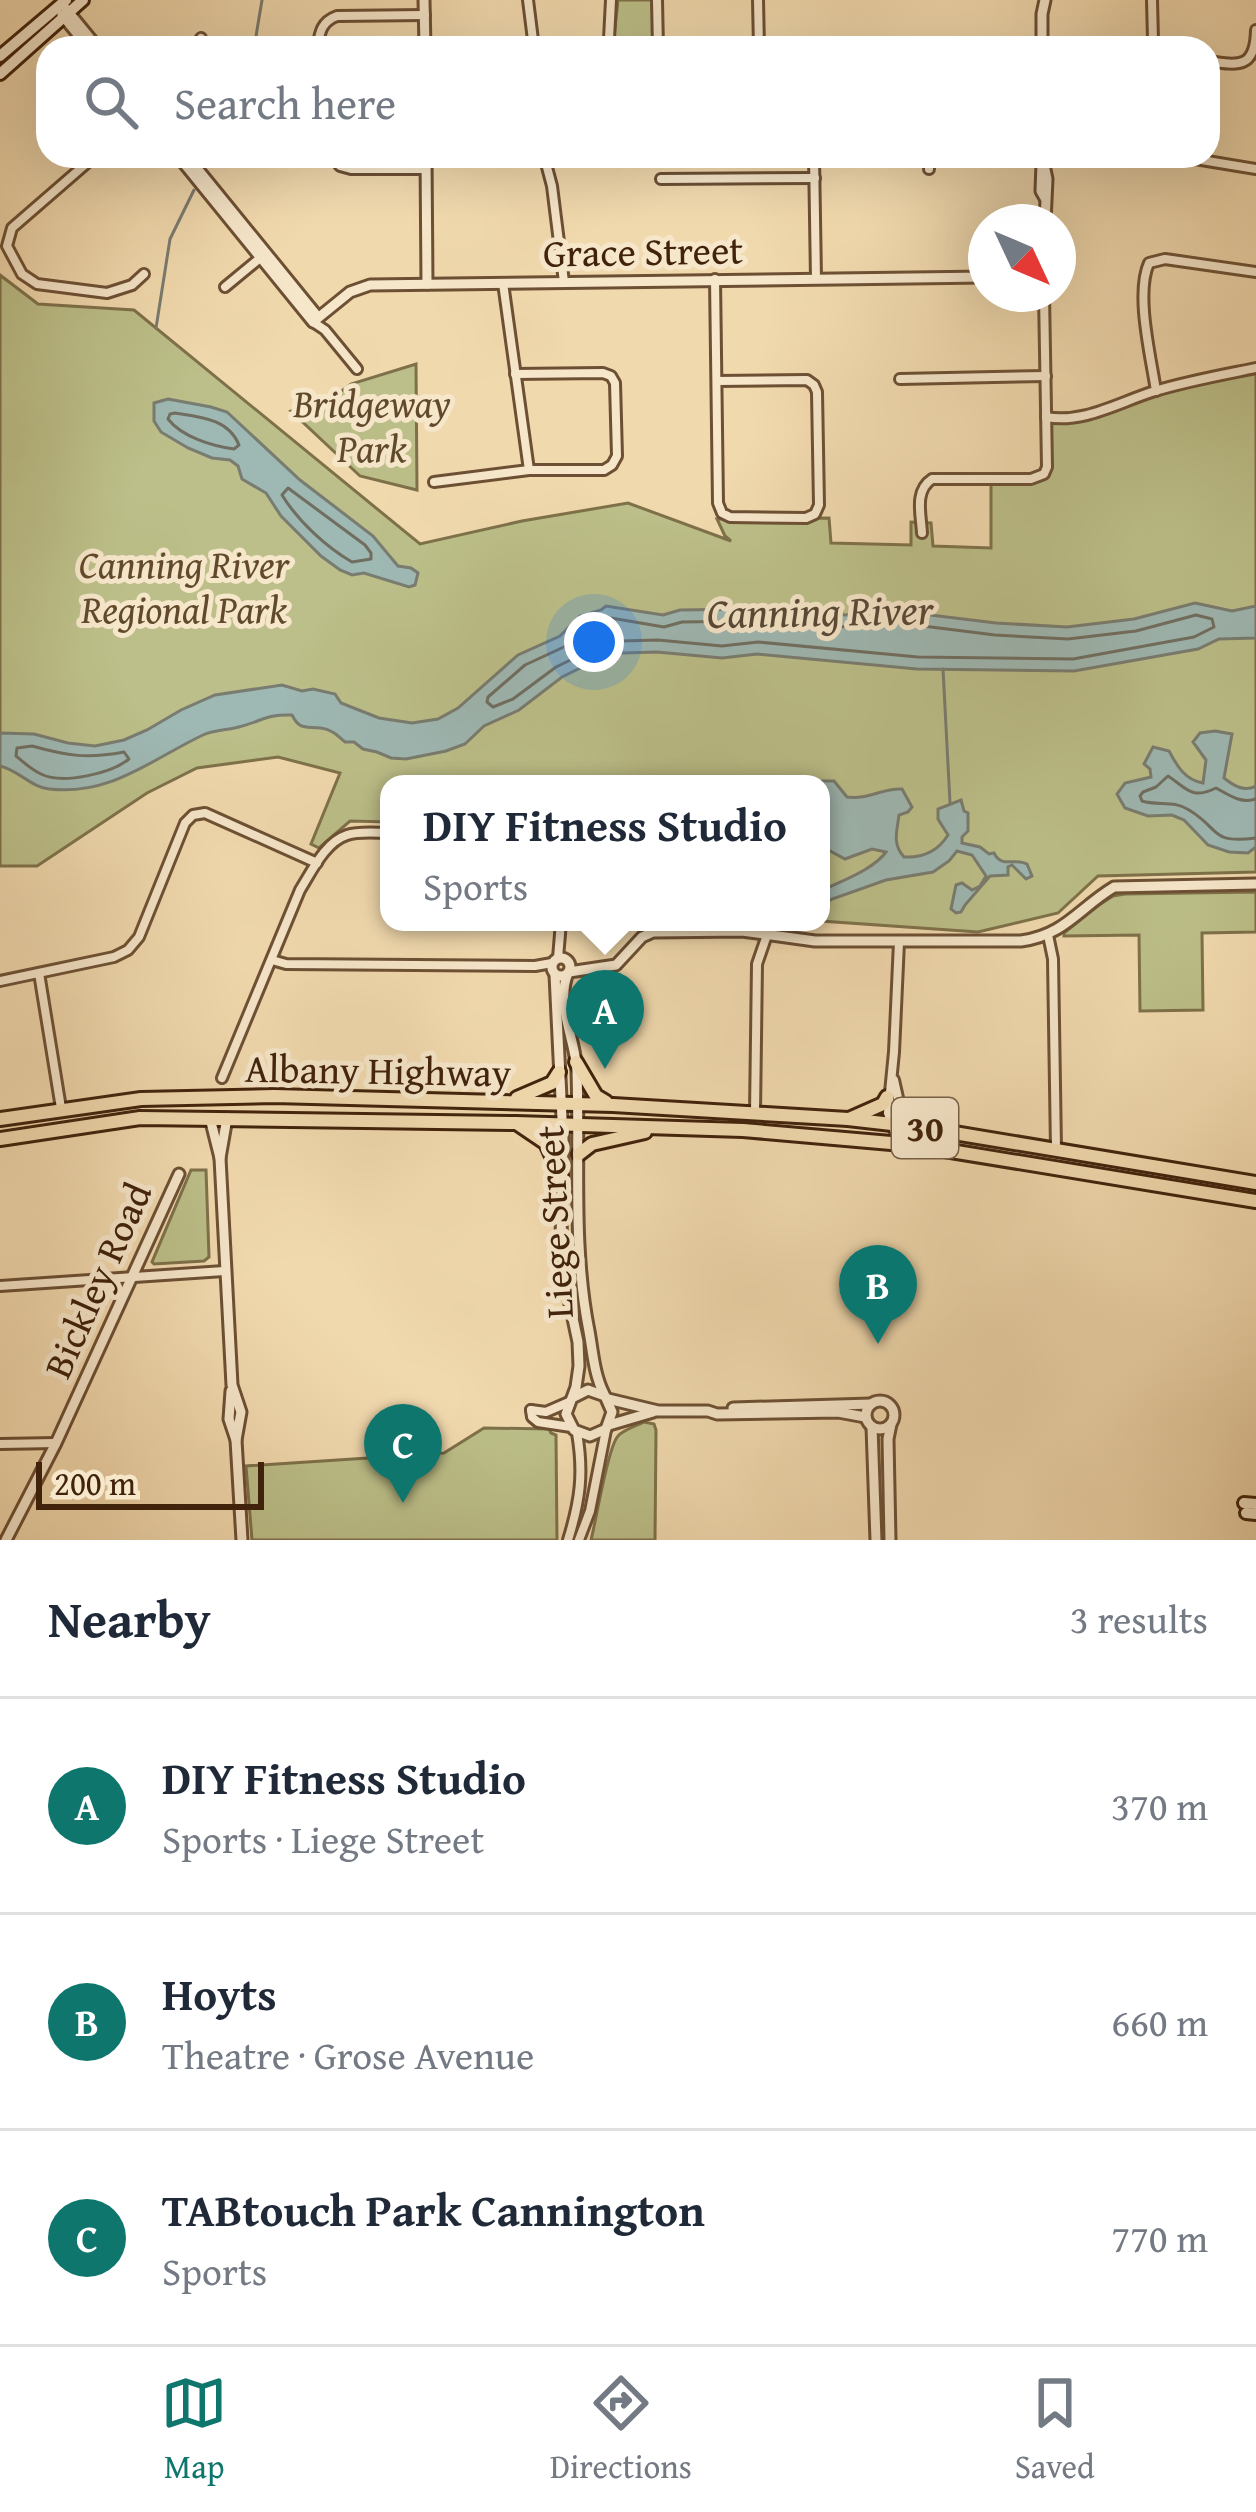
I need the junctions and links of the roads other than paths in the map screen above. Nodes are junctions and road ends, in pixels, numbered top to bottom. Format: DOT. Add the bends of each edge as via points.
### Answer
graph roads {
  1 [pos="83,0"];
  2 [pos="424,0"];
  3 [pos="528,0"];
  4 [pos="610,0"];
  5 [pos="657,0"];
  6 [pos="758,0"];
  7 [pos="1042,0"];
  8 [pos="1152,0"];
  9 [pos="63,9"];
  10 [pos="424,15"];
  11 [pos="1256,30"];
  12 [pos="37,36"];
  13 [pos="84,36"];
  14 [pos="319,36"];
  15 [pos="425,36"];
  16 [pos="532,36"];
  17 [pos="609,36"];
  18 [pos="658,36"];
  19 [pos="759,36"];
  20 [pos="1042,36"];
  21 [pos="1153,36"];
  22 [pos="36,37"];
  23 [pos="0,56"];
  24 [pos="1220,63"];
  25 [pos="0,74"];
  26 [pos="1220,163"];
  27 [pos="80,168"];
  28 [pos="192,168"];
  29 [pos="347,168"];
  30 [pos="547,168"];
  31 [pos="814,168"];
  32 [pos="1045,168"];
  33 [pos="426,169"];
  34 [pos="1256,169"];
  35 [pos="814,178"];
  36 [pos="662,179"];
  37 [pos="1046,204"];
  38 [pos="263,256"];
  39 [pos="1256,272"];
  40 [pos="144,274"];
  41 [pos="968,277"];
  42 [pos="715,279"];
  43 [pos="816,279"];
  44 [pos="564,282"];
  45 [pos="503,283"];
  46 [pos="427,284"];
  47 [pos="225,287"];
  48 [pos="1044,312"];
  49 [pos="317,322"];
  50 [pos="1256,368"];
  51 [pos="357,369"];
  52 [pos="515,374"];
  53 [pos="1046,376"];
  54 [pos="899,379"];
  55 [pos="717,381"];
  56 [pos="1156,391"];
  57 [pos="1046,417"];
  58 [pos="529,470"];
  59 [pos="434,482"];
  60 [pos="922,533"];
  61 [pos="380,833"];
  62 [pos="316,862"];
  63 [pos="1256,884"];
  64 [pos="561,931"];
  65 [pos="1048,934"];
  66 [pos="766,935"];
  67 [pos="899,942"];
  68 [pos="272,959"];
  69 [pos="561,967"];
  70 [pos="39,973"];
  71 [pos="0,981"];
  72 [pos="577,1062"];
  73 [pos="559,1072"];
  74 [pos="892,1073"];
  75 [pos="223,1078"];
  76 [pos="887,1097"];
  77 [pos="511,1102"];
  78 [pos="560,1103"];
  79 [pos="578,1103"];
  80 [pos="613,1105"];
  81 [pos="61,1108"];
  82 [pos="755,1113"];
  83 [pos="0,1118"];
  84 [pos="211,1118"];
  85 [pos="227,1118"];
  86 [pos="848,1119"];
  87 [pos="516,1123"];
  88 [pos="562,1125"];
  89 [pos="578,1126"];
  90 [pos="664,1127"];
  91 [pos="918,1127"];
  92 [pos="893,1128"];
  93 [pos="0,1139"];
  94 [pos="914,1145"];
  95 [pos="1057,1150"];
  96 [pos="579,1154"];
  97 [pos="220,1158"];
  98 [pos="178,1174"];
  99 [pos="561,1177"];
  100 [pos="1256,1183"];
  101 [pos="1256,1201"];
  102 [pos="224,1271"];
  103 [pos="132,1277"];
  104 [pos="0,1286"];
  105 [pos="606,1398"];
  106 [pos="571,1399"];
  107 [pos="871,1403"];
  108 [pos="658,1411"];
  109 [pos="708,1411"];
  110 [pos="869,1422"];
  111 [pos="891,1424"];
  112 [pos="607,1427"];
  113 [pos="574,1430"];
  114 [pos="56,1443"];
  115 [pos="0,1444"];
  116 [pos="6,1540"];
  117 [pos="242,1540"];
  118 [pos="568,1540"];
  119 [pos="579,1540"];
  120 [pos="876,1540"];
  121 [pos="890,1540"];
  1 -- 9 [label="main road"];
  2 -- 10 [label="street"];
  3 -- 16 [label="street"];
  4 -- 17 [label="street"];
  5 -- 18 [label="street"];
  6 -- 19 [label="street"];
  7 -- 20 [label="street"];
  8 -- 21 [label="street"];
  9 -- 12 [label="main road"];
  9 -- 13 [label="street"];
  9 -- 23 [label="main road"];
  10 -- 14 [label="street" via="337,16"];
  10 -- 15 [label="street"];
  11 -- 24 [label="street" via="1246,62"];
  22 -- 25 [label="main road"];
  26 -- 34 [label="street"];
  27 -- 40 [label="street" via="12,228 7,246 22,274 37,284 107,293"];
  28 -- 38 [label="street"];
  29 -- 33 [label="street"];
  30 -- 44 [label="street"];
  31 -- 35 [label="street"];
  32 -- 37 [label="street"];
  33 -- 46 [label="street"];
  35 -- 36 [label="street"];
  35 -- 43 [label="street"];
  38 -- 47 [label="street"];
  38 -- 49 [label="street"];
  39 -- 56 [label="street" via="1149,263"];
  41 -- 43 [label="street, Grace Street"];
  42 -- 43 [label="street, Grace Street"];
  42 -- 44 [label="street, Grace Street"];
  42 -- 55 [label="street"];
  44 -- 45 [label="street, Grace Street"];
  45 -- 46 [label="street, Grace Street"];
  45 -- 52 [label="street"];
  46 -- 49 [label="street, Grace Street" via="356,289"];
  48 -- 53 [label="street"];
  49 -- 51 [label="street"];
  50 -- 56 [label="street"];
  52 -- 58 [label="street"];
  52 -- 58 [label="street" via="603,373 615,383 612,465"];
  53 -- 54 [label="street"];
  53 -- 57 [label="street"];
  55 -- 55 [label="street" via="722,513 814,514 814,385"];
  56 -- 57 [label="street" via="1069,420"];
  57 -- 60 [label="street" via="1044,473 932,479 920,494"];
  58 -- 59 [label="street"];
  61 -- 62 [label="street" via="350,834"];
  62 -- 68 [label="street"];
  62 -- 70 [label="street" via="205,813 193,815 128,950"];
  63 -- 65 [label="street" via="1114,887"];
  64 -- 69 [label="street, Liege Street"];
  65 -- 67 [label="street"];
  65 -- 95 [label="street"];
  66 -- 67 [label="street"];
  66 -- 69 [label="street" via="653,932 616,965"];
  66 -- 82 [label="street" via="757,964"];
  67 -- 74 [label="street"];
  68 -- 69 [label="street"];
  68 -- 75 [label="street"];
  69 -- 72 [label="street, Liege Street"];
  69 -- 73 [label="street, Liege Street"];
  70 -- 71 [label="street"];
  70 -- 81 [label="street"];
  72 -- 79 [label="street, Liege Street"];
  72 -- 80 [label="highway" via="596,1096"];
  73 -- 77 [label="highway"];
  73 -- 78 [label="street, Liege Street"];
  74 -- 76 [label="street"];
  74 -- 91 [label="street" via="901,1111"];
  76 -- 86 [label="highway"];
  76 -- 92 [label="street"];
  77 -- 78 [label="highway, Albany Highway / 30"];
  77 -- 81 [label="highway, Albany Highway / 30" via="274,1096"];
  78 -- 79 [label="highway, Albany Highway / 30"];
  78 -- 88 [label="street, Liege Street"];
  79 -- 80 [label="highway, Albany Highway / 30"];
  79 -- 89 [label="street, Liege Street"];
  80 -- 82 [label="highway, Albany Highway / 30"];
  81 -- 83 [label="highway, Albany Highway / 30"];
  82 -- 86 [label="highway, Albany Highway / 30"];
  84 -- 85 [label="highway, Albany Highway / 30"];
  84 -- 93 [label="highway, Albany Highway / 30" via="140,1118"];
  84 -- 97 [label="street"];
  85 -- 87 [label="highway, Albany Highway / 30"];
  85 -- 97 [label="street"];
  86 -- 92 [label="highway, Albany Highway / 30"];
  87 -- 88 [label="highway, Albany Highway / 30"];
  87 -- 99 [label="highway" via="546,1143"];
  88 -- 89 [label="highway, Albany Highway / 30"];
  88 -- 99 [label="street, Liege Street"];
  89 -- 90 [label="highway, Albany Highway / 30"];
  89 -- 96 [label="street, Liege Street"];
  90 -- 94 [label="highway, Albany Highway / 30"];
  90 -- 96 [label="highway" via="606,1139"];
  91 -- 92 [label="highway, Albany Highway / 30"];
  91 -- 95 [label="highway, Albany Highway / 30"];
  92 -- 94 [label="street"];
  94 -- 101 [label="highway, Albany Highway / 30"];
  95 -- 100 [label="highway, Albany Highway / 30"];
  96 -- 105 [label="street, Liege Street" via="582,1297"];
  97 -- 102 [label="street"];
  98 -- 103 [label="street, Bickley Road"];
  99 -- 106 [label="street, Liege Street" via="562,1262 578,1342"];
  102 -- 103 [label="street"];
  102 -- 117 [label="street" via="241,1412"];
  103 -- 104 [label="street"];
  103 -- 114 [label="street, Bickley Road"];
  105 -- 106 [label="street" via="588,1390"];
  105 -- 108 [label="street"];
  105 -- 112 [label="street"];
  106 -- 113 [label="street" via="566,1414"];
  106 -- 113 [label="street" via="531,1414"];
  107 -- 109 [label="street"];
  107 -- 110 [label="street"];
  107 -- 111 [label="street" via="891,1406"];
  108 -- 109 [label="street"];
  108 -- 112 [label="street"];
  109 -- 110 [label="street" via="838,1412"];
  110 -- 111 [label="street"];
  110 -- 120 [label="street"];
  111 -- 121 [label="street"];
  112 -- 113 [label="street" via="595,1436"];
  112 -- 119 [label="street"];
  113 -- 118 [label="street" via="583,1467"];
  114 -- 115 [label="street"];
  114 -- 116 [label="street, Bickley Road"];
}
